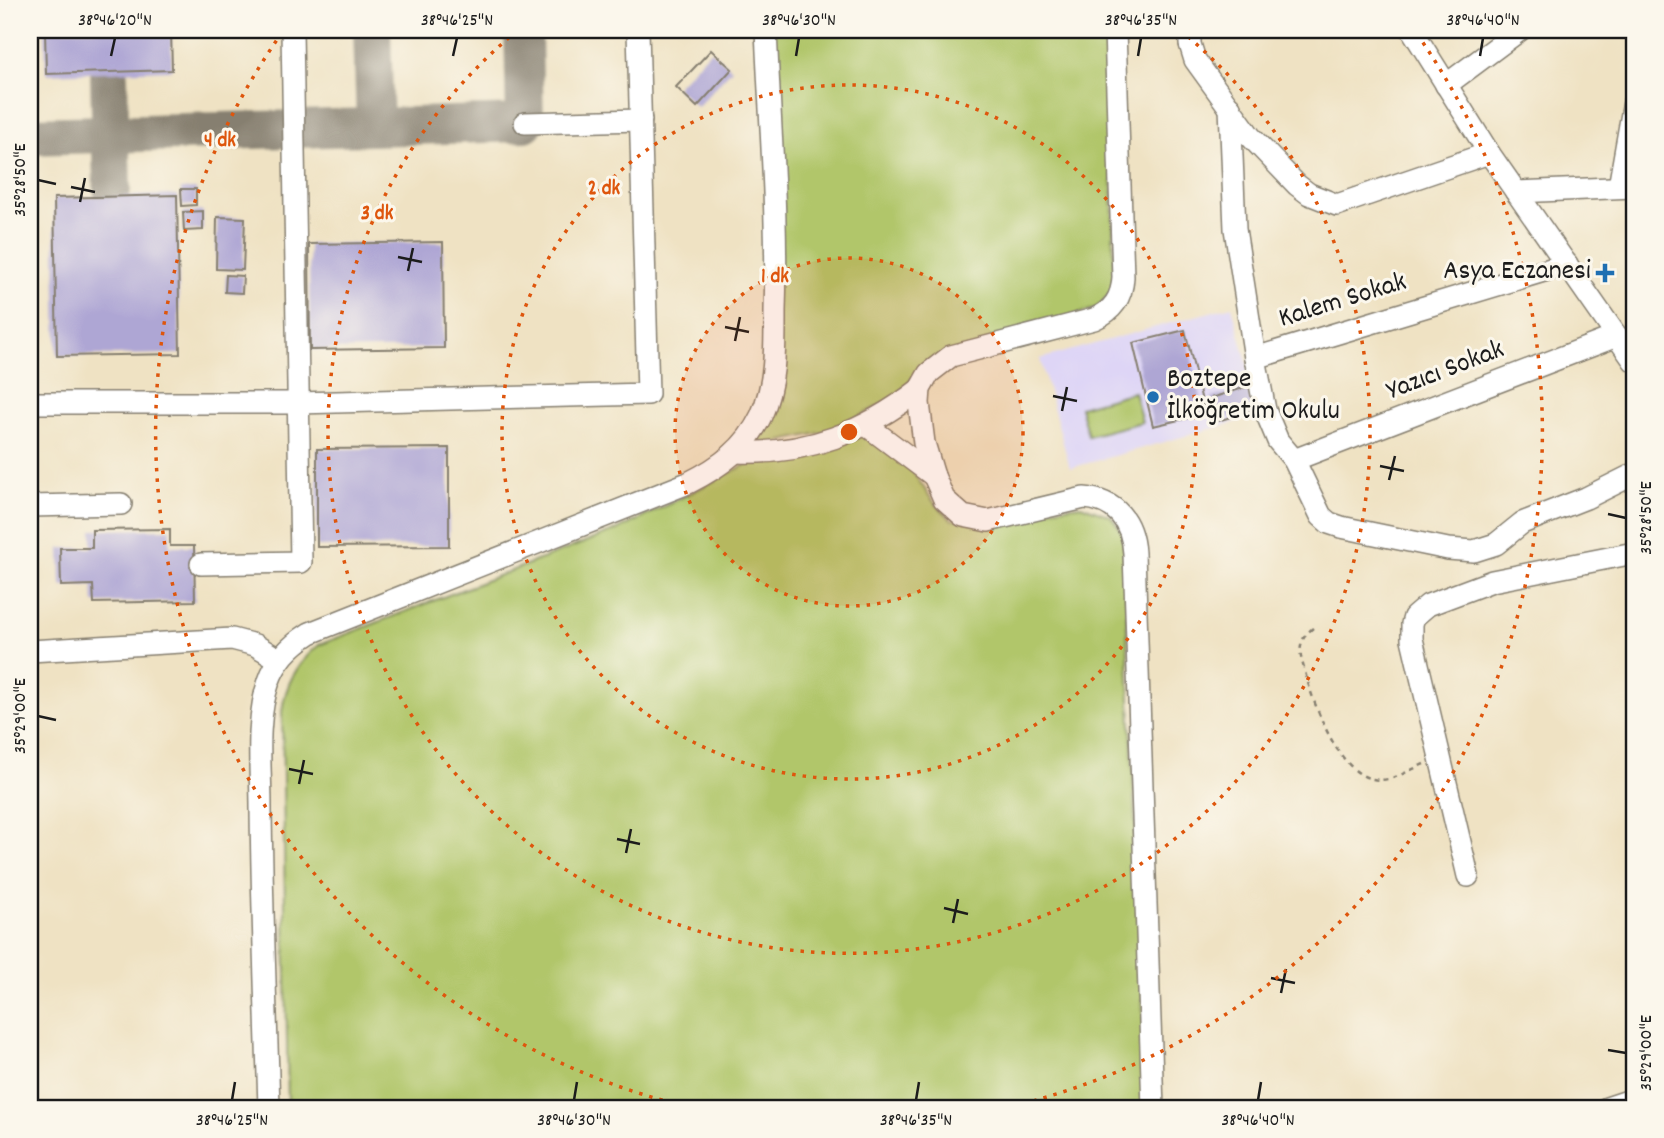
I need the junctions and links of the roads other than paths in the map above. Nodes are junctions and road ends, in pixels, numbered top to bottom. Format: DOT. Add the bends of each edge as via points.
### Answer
graph roads {
  1 [pos="292,30"];
  2 [pos="638,30"];
  3 [pos="766,30"];
  4 [pos="1115,30"];
  5 [pos="1190,30"];
  6 [pos="1412,30"];
  7 [pos="1520,30"];
  8 [pos="1446,85"];
  9 [pos="1634,102"];
  10 [pos="1230,107"];
  11 [pos="640,120"];
  12 [pos="525,123"];
  13 [pos="1489,153"];
  14 [pos="1627,187"];
  15 [pos="1516,192"];
  16 [pos="1567,264"];
  17 [pos="1617,336"];
  18 [pos="1255,358"];
  19 [pos="1634,361"];
  20 [pos="920,389"];
  21 [pos="30,403"];
  22 [pos="298,403"];
  23 [pos="866,425"];
  24 [pos="736,452"];
  25 [pos="1294,460"];
  26 [pos="1634,474"];
  27 [pos="933,476"];
  28 [pos="121,504"];
  29 [pos="30,506"];
  30 [pos="1634,553"];
  31 [pos="201,564"];
  32 [pos="30,651"];
  33 [pos="280,660"];
  34 [pos="1468,876"];
  35 [pos="1634,1099"];
  36 [pos="269,1108"];
  37 [pos="1153,1108"];
  38 [pos="1606,1108"];
  1 -- 22 [label="street"];
  2 -- 11 [label="street"];
  3 -- 24 [label="street" via="776,272 774,368 762,415"];
  4 -- 20 [label="street" via="1123,277 1119,296 1109,310 1094,319 951,356 929,373"];
  5 -- 10 [label="street" via="1195,60"];
  6 -- 8 [label="street"];
  7 -- 8 [label="street"];
  8 -- 13 [label="street"];
  9 -- 14 [label="street"];
  10 -- 13 [label="street" via="1292,181 1337,205"];
  10 -- 18 [label="street" via="1236,229"];
  11 -- 12 [label="street"];
  11 -- 22 [label="street" via="648,394"];
  13 -- 15 [label="street"];
  14 -- 15 [label="street"];
  15 -- 16 [label="street"];
  16 -- 17 [label="street"];
  16 -- 18 [label="street, Kalem Sokak"];
  17 -- 19 [label="street"];
  17 -- 25 [label="street, Yazıcı Sokak"];
  18 -- 25 [label="street" via="1265,410 1278,441"];
  20 -- 23 [label="street"];
  20 -- 27 [label="street" via="921,427"];
  21 -- 22 [label="street"];
  22 -- 31 [label="street" via="301,562"];
  23 -- 24 [label="street" via="800,447"];
  23 -- 27 [label="street"];
  24 -- 33 [label="street" via="688,483 310,633"];
  25 -- 26 [label="street" via="1321,516 1329,523 1474,551 1496,544 1522,523"];
  27 -- 37 [label="street" via="949,506 972,520 988,522 1084,498 1111,506 1130,530"];
  28 -- 29 [label="street"];
  30 -- 34 [label="street" via="1492,582 1418,612 1411,632"];
  32 -- 33 [label="street" via="232,639 255,645"];
  33 -- 36 [label="street" via="269,679 260,729"];
  35 -- 38 [label="street"];
}
